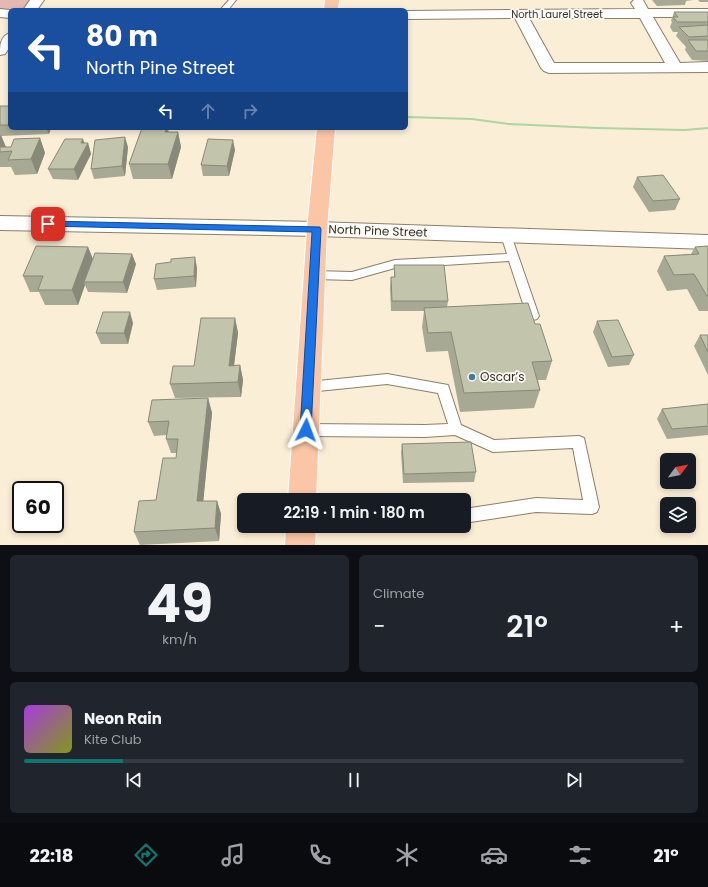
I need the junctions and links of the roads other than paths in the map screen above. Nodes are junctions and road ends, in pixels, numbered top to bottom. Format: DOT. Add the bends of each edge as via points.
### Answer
graph roads {
  1 [pos="233,0"];
  2 [pos="636,0"];
  3 [pos="226,8"];
  4 [pos="708,13"];
  5 [pos="520,14"];
  6 [pos="644,14"];
  7 [pos="408,15"];
  8 [pos="8,40"];
  9 [pos="0,51"];
  10 [pos="676,68"];
  11 [pos="708,68"];
  12 [pos="326,130"];
  13 [pos="0,223"];
  14 [pos="317,229"];
  15 [pos="506,235"];
  16 [pos="708,242"];
  17 [pos="513,258"];
  18 [pos="314,275"];
  19 [pos="534,320"];
  20 [pos="308,387"];
  21 [pos="456,429"];
  22 [pos="306,430"];
  23 [pos="302,493"];
  24 [pos="471,515"];
  25 [pos="301,533"];
  26 [pos="300,545"];
  1 -- 3 [label="lane"];
  2 -- 6 [label="street"];
  4 -- 6 [label="street, North Laurel Street"];
  5 -- 6 [label="street, North Laurel Street"];
  5 -- 7 [label="street, North Laurel Street"];
  5 -- 10 [label="street" via="549,68"];
  6 -- 10 [label="street"];
  8 -- 9 [label="street"];
  10 -- 11 [label="street"];
  12 -- 14 [label="main road"];
  13 -- 14 [label="street, North Pine Street"];
  14 -- 15 [label="street, North Pine Street"];
  14 -- 18 [label="main road"];
  15 -- 16 [label="street, North Pine Street"];
  15 -- 17 [label="lane"];
  17 -- 18 [label="lane" via="395,264 352,276"];
  17 -- 19 [label="lane"];
  18 -- 20 [label="main road"];
  20 -- 21 [label="lane" via="387,379 443,389"];
  20 -- 22 [label="main road"];
  21 -- 22 [label="lane" via="425,432"];
  21 -- 24 [label="lane" via="493,446 579,442 592,507 536,505"];
  22 -- 23 [label="main road"];
  25 -- 26 [label="main road"];
}
